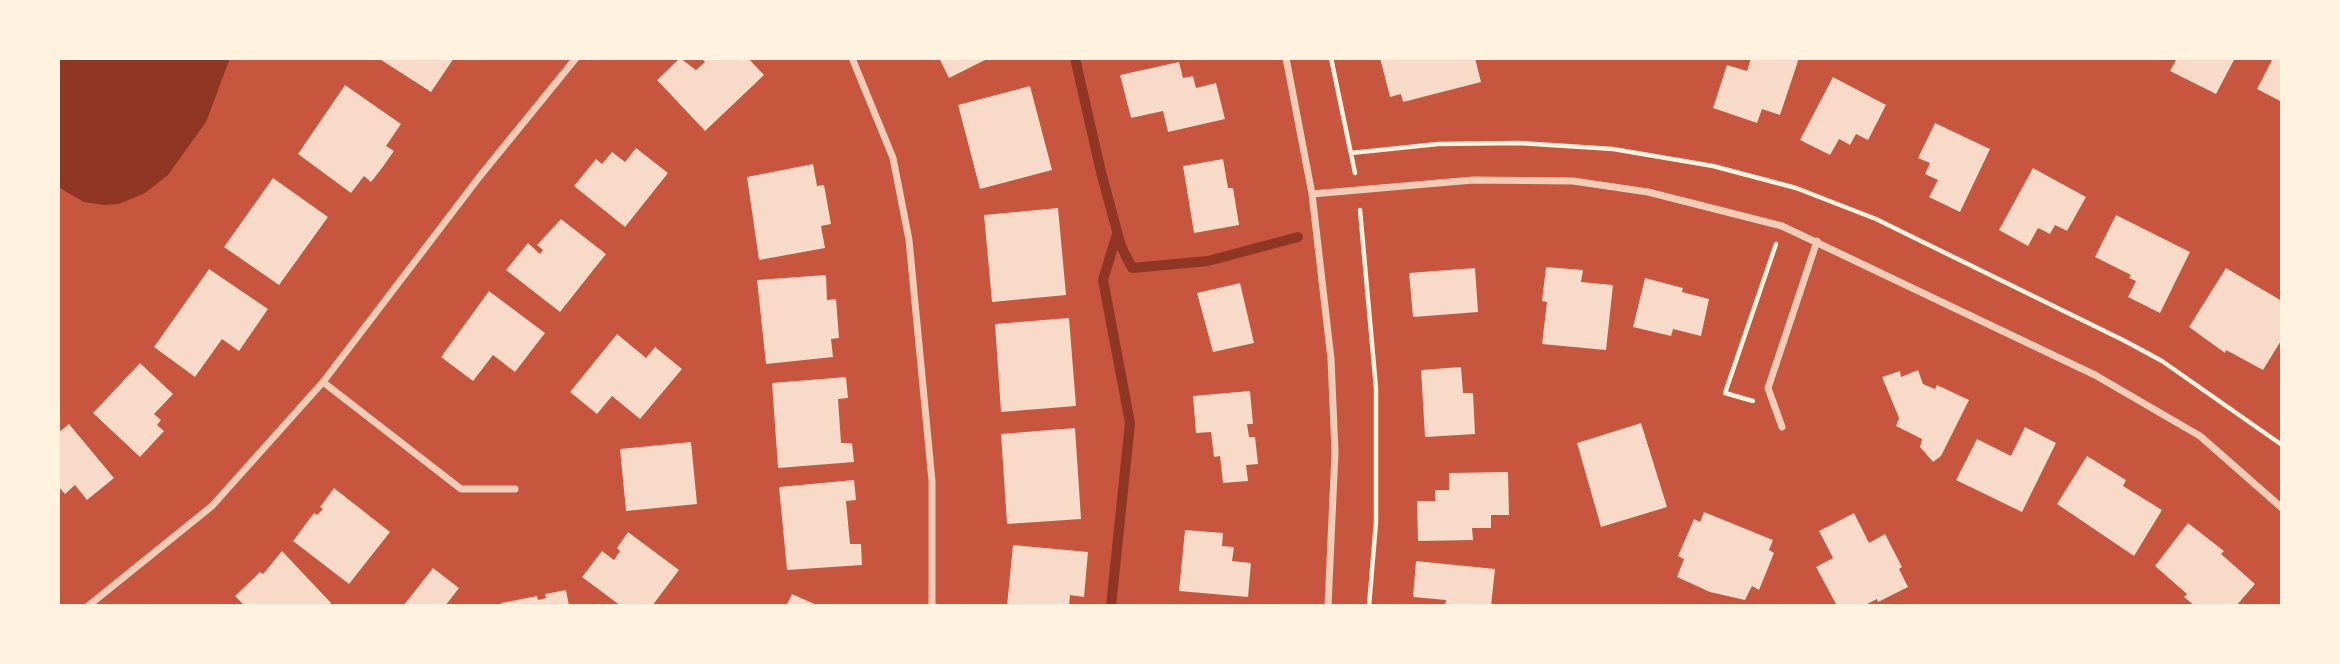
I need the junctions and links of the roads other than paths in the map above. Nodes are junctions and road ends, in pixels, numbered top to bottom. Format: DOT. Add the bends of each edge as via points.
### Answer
graph roads {
  1 [pos="576,58"];
  2 [pos="852,58"];
  3 [pos="1286,58"];
  4 [pos="1312,194"];
  5 [pos="1817,241"];
  6 [pos="323,382"];
  7 [pos="1782,428"];
  8 [pos="515,489"];
  9 [pos="2282,508"];
  10 [pos="88,606"];
  11 [pos="932,606"];
  12 [pos="1328,606"];
  1 -- 6 [label="street"];
  2 -- 11 [label="street" via="893,158 909,240 932,481"];
  3 -- 4 [label="street"];
  4 -- 5 [label="street" via="1472,180 1573,181 1648,192 1783,226"];
  4 -- 12 [label="street" via="1331,359 1335,452"];
  5 -- 7 [label="street" via="1769,388"];
  5 -- 9 [label="street" via="2095,374 2200,436"];
  6 -- 8 [label="street" via="461,489"];
  6 -- 10 [label="street" via="212,506"];
}
